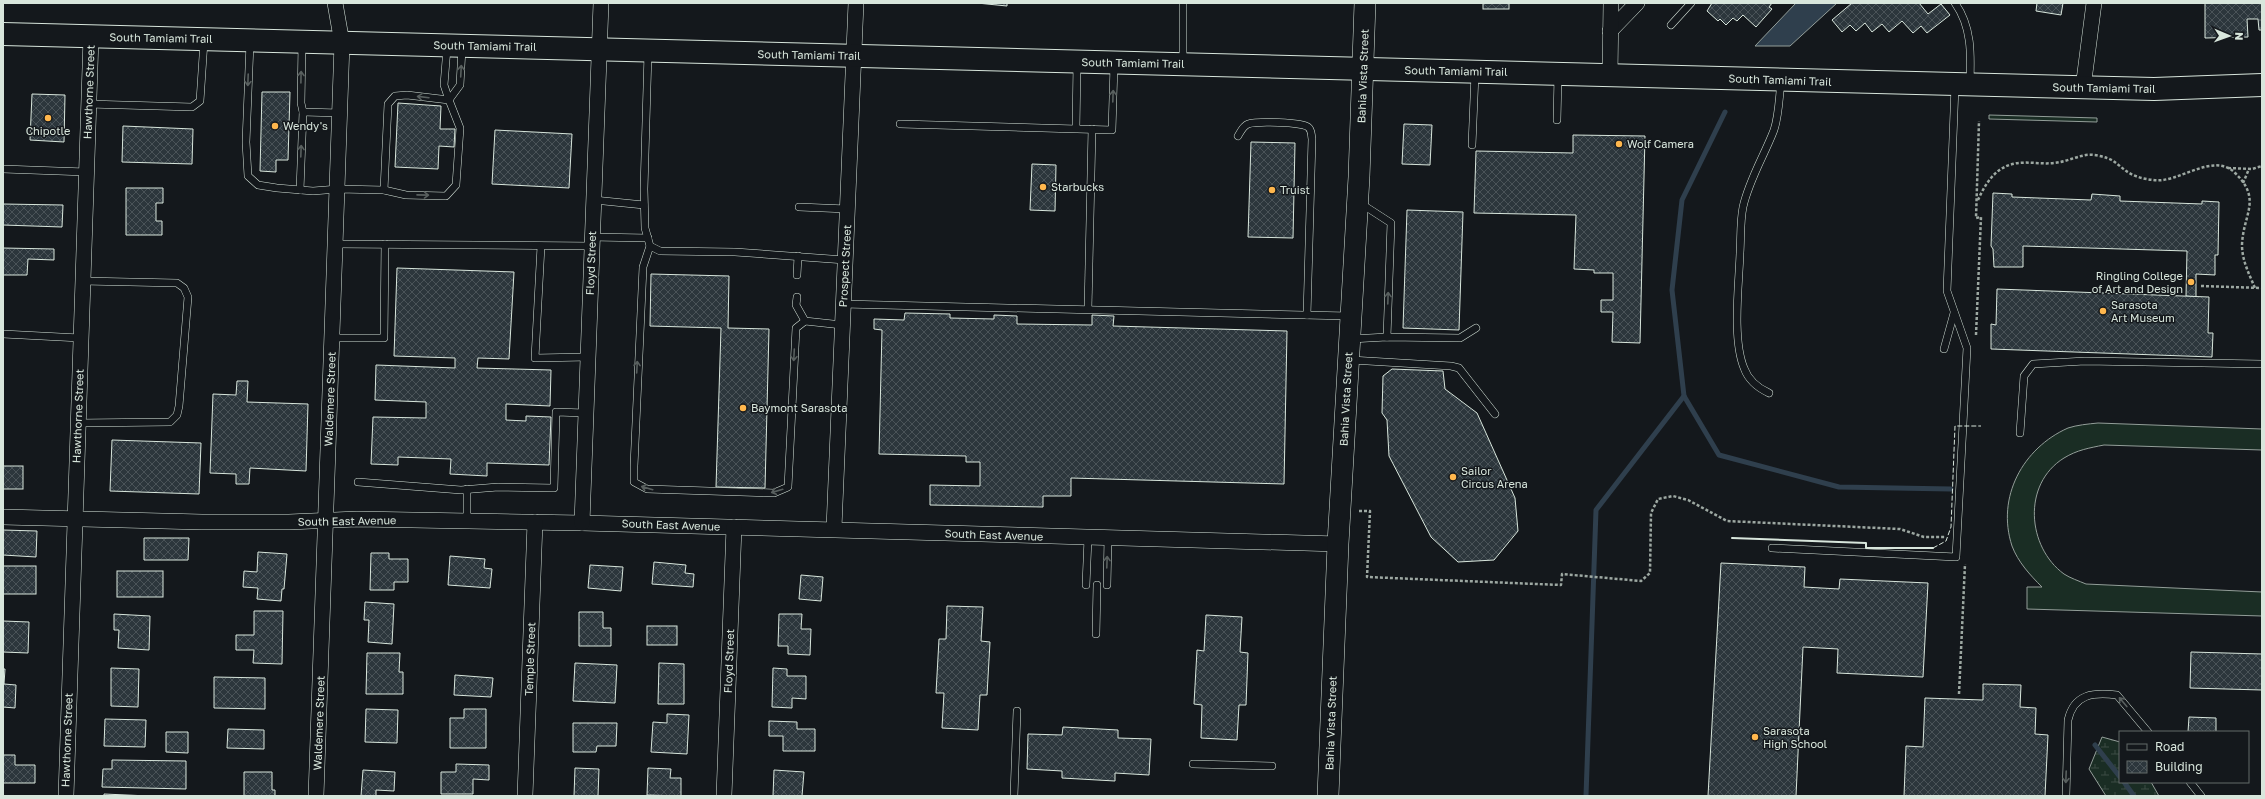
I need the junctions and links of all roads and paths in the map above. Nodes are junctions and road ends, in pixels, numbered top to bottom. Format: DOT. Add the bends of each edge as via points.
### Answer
graph roads {
  1 [pos="335,3"];
  2 [pos="601,3"];
  3 [pos="856,3"];
  4 [pos="1183,3"];
  5 [pos="1365,3"];
  6 [pos="1611,3"];
  7 [pos="1637,3"];
  8 [pos="1691,3"];
  9 [pos="1955,3"];
  10 [pos="2094,3"];
  11 [pos="1671,25"];
  12 [pos="1610,31"];
  13 [pos="3,34"];
  14 [pos="91,37"];
  15 [pos="204,39"];
  16 [pos="250,41"];
  17 [pos="302,42"];
  18 [pos="342,43"];
  19 [pos="454,46"];
  20 [pos="600,50"];
  21 [pos="648,51"];
  22 [pos="854,56"];
  23 [pos="1078,62"];
  24 [pos="1114,62"];
  25 [pos="1183,64"];
  26 [pos="1363,69"];
  27 [pos="1476,72"];
  28 [pos="1558,74"];
  29 [pos="1610,75"];
  30 [pos="1772,80"];
  31 [pos="1963,84"];
  32 [pos="2262,84"];
  33 [pos="2083,88"];
  34 [pos="448,100"];
  35 [pos="88,104"];
  36 [pos="303,112"];
  37 [pos="340,113"];
  38 [pos="1557,120"];
  39 [pos="900,124"];
  40 [pos="1076,128"];
  41 [pos="1092,129"];
  42 [pos="1238,136"];
  43 [pos="1472,145"];
  44 [pos="2262,166"];
  45 [pos="2228,168"];
  46 [pos="3,169"];
  47 [pos="2249,169"];
  48 [pos="86,172"];
  49 [pos="2243,182"];
  50 [pos="338,189"];
  51 [pos="300,190"];
  52 [pos="384,190"];
  53 [pos="594,200"];
  54 [pos="1357,201"];
  55 [pos="1976,202"];
  56 [pos="644,205"];
  57 [pos="799,207"];
  58 [pos="848,209"];
  59 [pos="648,238"];
  60 [pos="592,241"];
  61 [pos="336,244"];
  62 [pos="385,244"];
  63 [pos="541,246"];
  64 [pos="650,246"];
  65 [pos="798,256"];
  66 [pos="845,260"];
  67 [pos="797,275"];
  68 [pos="82,281"];
  69 [pos="2202,286"];
  70 [pos="2255,288"];
  71 [pos="2262,288"];
  72 [pos="797,297"];
  73 [pos="843,304"];
  74 [pos="1088,309"];
  75 [pos="1954,313"];
  76 [pos="1307,315"];
  77 [pos="1351,316"];
  78 [pos="805,321"];
  79 [pos="842,325"];
  80 [pos="1476,328"];
  81 [pos="3,334"];
  82 [pos="1387,336"];
  83 [pos="80,338"];
  84 [pos="332,338"];
  85 [pos="1350,339"];
  86 [pos="1944,349"];
  87 [pos="587,358"];
  88 [pos="1349,360"];
  89 [pos="2262,364"];
  90 [pos="1769,393"];
  91 [pos="585,413"];
  92 [pos="1495,414"];
  93 [pos="78,423"];
  94 [pos="2020,433"];
  95 [pos="358,482"];
  96 [pos="467,489"];
  97 [pos="1340,510"];
  98 [pos="3,517"];
  99 [pos="74,519"];
  100 [pos="326,520"];
  101 [pos="467,521"];
  102 [pos="535,522"];
  103 [pos="582,523"];
  104 [pos="734,527"];
  105 [pos="834,528"];
  106 [pos="1957,537"];
  107 [pos="1088,538"];
  108 [pos="1108,538"];
  109 [pos="1338,544"];
  110 [pos="1772,548"];
  111 [pos="1086,585"];
  112 [pos="1097,585"];
  113 [pos="1106,585"];
  114 [pos="1096,634"];
  115 [pos="1017,711"];
  116 [pos="2147,731"];
  117 [pos="1193,764"];
  118 [pos="1272,766"];
  119 [pos="2191,783"];
  120 [pos="66,796"];
  121 [pos="316,796"];
  122 [pos="525,796"];
  123 [pos="724,796"];
  124 [pos="1014,796"];
  125 [pos="1328,796"];
  126 [pos="2066,796"];
  127 [pos="2201,796"];
  1 -- 18 [label="street, Waldemere Street"];
  2 -- 20 [label="street, Floyd Street"];
  3 -- 22 [label="street, Prospect Street"];
  4 -- 25 [label="lane"];
  5 -- 26 [label="street, Bahia Vista Street"];
  6 -- 12 [label="street"];
  7 -- 12 [label="street"];
  8 -- 11 [label="lane"];
  9 -- 31 [label="lane" via="1962,13 1970,43"];
  10 -- 33 [label="street"];
  12 -- 29 [label="street"];
  13 -- 14 [label="main road, South Tamiami Trail"];
  14 -- 15 [label="main road, South Tamiami Trail"];
  14 -- 35 [label="street, Hawthorne Street"];
  15 -- 16 [label="main road, South Tamiami Trail"];
  15 -- 35 [label="lane" via="200,101 192,107"];
  16 -- 17 [label="main road, South Tamiami Trail"];
  16 -- 51 [label="lane, one-way" via="246,142 248,176 258,185"];
  17 -- 18 [label="main road, South Tamiami Trail"];
  36 -- 17 [label="lane, one-way"];
  18 -- 19 [label="main road, South Tamiami Trail"];
  18 -- 37 [label="street, Waldemere Street"];
  19 -- 20 [label="main road, South Tamiami Trail"];
  19 -- 34 [label="lane" via="444,85"];
  34 -- 19 [label="lane, one-way" via="460,85"];
  20 -- 21 [label="main road, South Tamiami Trail"];
  20 -- 53 [label="street, Floyd Street"];
  21 -- 22 [label="main road, South Tamiami Trail"];
  21 -- 56 [label="lane"];
  22 -- 23 [label="main road, South Tamiami Trail"];
  22 -- 58 [label="street, Prospect Street"];
  23 -- 24 [label="main road, South Tamiami Trail"];
  23 -- 40 [label="lane"];
  24 -- 25 [label="main road, South Tamiami Trail"];
  41 -- 24 [label="lane, one-way" via="1112,130"];
  25 -- 26 [label="main road, South Tamiami Trail"];
  26 -- 27 [label="main road, South Tamiami Trail"];
  26 -- 54 [label="street, Bahia Vista Street"];
  27 -- 28 [label="main road, South Tamiami Trail"];
  27 -- 43 [label="lane"];
  28 -- 29 [label="main road, South Tamiami Trail"];
  28 -- 38 [label="lane"];
  29 -- 30 [label="main road, South Tamiami Trail"];
  30 -- 31 [label="main road, South Tamiami Trail"];
  30 -- 90 [label="lane" via="1778,114 1774,130 1747,192 1743,209 1738,342 1740,358 1749,377 1761,390"];
  31 -- 33 [label="main road, South Tamiami Trail"];
  31 -- 75 [label="lane" via="1947,291"];
  32 -- 33 [label="main road, South Tamiami Trail" via="2154,89"];
  34 -- 52 [label="lane, one-way" via="408,95 395,96 388,104"];
  52 -- 34 [label="lane, one-way" via="406,195 446,196 456,185 460,128"];
  35 -- 48 [label="street, Hawthorne Street"];
  36 -- 37 [label="lane"];
  51 -- 36 [label="lane, one-way"];
  37 -- 50 [label="street, Waldemere Street"];
  39 -- 40 [label="lane"];
  40 -- 41 [label="lane"];
  41 -- 74 [label="lane"];
  42 -- 76 [label="lane" via="1242,128 1248,124 1298,124 1310,130 1312,139"];
  44 -- 47 [label="path"];
  45 -- 47 [label="path"];
  45 -- 49 [label="path"];
  45 -- 55 [label="path" via="2208,166 2170,180 2154,181 2139,178 2109,159 2098,156 2087,155 2051,163 2024,161 2001,169 1986,184"];
  46 -- 48 [label="lane"];
  47 -- 49 [label="path"];
  48 -- 68 [label="street, Hawthorne Street"];
  49 -- 70 [label="path" via="2250,198 2250,211 2242,244 2243,256"];
  50 -- 51 [label="lane"];
  50 -- 52 [label="lane"];
  50 -- 61 [label="street, Waldemere Street"];
  53 -- 56 [label="lane"];
  53 -- 60 [label="street, Floyd Street"];
  54 -- 77 [label="street, Bahia Vista Street"];
  82 -- 54 [label="lane, one-way" via="1391,224"];
  56 -- 59 [label="lane"];
  57 -- 58 [label="lane"];
  58 -- 66 [label="street, Prospect Street"];
  59 -- 60 [label="lane"];
  59 -- 64 [label="lane"];
  60 -- 63 [label="lane"];
  60 -- 87 [label="street, Floyd Street"];
  61 -- 62 [label="lane"];
  61 -- 84 [label="street, Waldemere Street"];
  62 -- 63 [label="lane"];
  62 -- 84 [label="lane" via="384,338"];
  63 -- 87 [label="lane" via="535,358"];
  64 -- 65 [label="lane" via="660,251"];
  78 -- 64 [label="lane, one-way" via="796,328 788,487 774,493 647,489 634,482 634,466 643,267"];
  65 -- 66 [label="lane"];
  65 -- 67 [label="lane"];
  66 -- 73 [label="street, Prospect Street"];
  68 -- 83 [label="street, Hawthorne Street"];
  68 -- 93 [label="lane" via="177,284 184,288 188,303 177,415 170,422"];
  69 -- 70 [label="path"];
  70 -- 71 [label="path"];
  72 -- 78 [label="lane" via="796,305"];
  73 -- 74 [label="lane"];
  73 -- 79 [label="street, Prospect Street"];
  74 -- 76 [label="lane"];
  75 -- 86 [label="lane"];
  75 -- 106 [label="lane" via="1967,348"];
  76 -- 77 [label="lane"];
  77 -- 85 [label="street, Bahia Vista Street"];
  78 -- 79 [label="lane"];
  79 -- 105 [label="street, Prospect Street"];
  80 -- 82 [label="lane" via="1460,338"];
  81 -- 83 [label="lane"];
  82 -- 85 [label="lane"];
  83 -- 93 [label="street, Hawthorne Street"];
  84 -- 100 [label="street, Waldemere Street"];
  85 -- 88 [label="street, Bahia Vista Street"];
  87 -- 91 [label="street, Floyd Street"];
  88 -- 92 [label="lane" via="1459,368"];
  88 -- 97 [label="street, Bahia Vista Street"];
  89 -- 94 [label="lane" via="2085,361 2033,364 2024,376"];
  91 -- 96 [label="lane" via="556,412 554,488"];
  91 -- 103 [label="street, Floyd Street"];
  93 -- 99 [label="street, Hawthorne Street"];
  95 -- 96 [label="lane"];
  96 -- 101 [label="lane"];
  97 -- 106 [label="path" via="1370,511 1367,577 1562,585 1562,574 1640,581 1650,573 1651,513 1658,500 1674,496 1688,500 1727,521 1900,529 1924,537"];
  97 -- 109 [label="street, Bahia Vista Street"];
  98 -- 99 [label="street, South East Avenue"];
  99 -- 100 [label="street, South East Avenue" via="218,522"];
  99 -- 120 [label="street, Hawthorne Street"];
  100 -- 101 [label="street, South East Avenue"];
  100 -- 121 [label="street, Waldemere Street"];
  101 -- 102 [label="street, South East Avenue"];
  102 -- 103 [label="street, South East Avenue"];
  102 -- 122 [label="street, Temple Street"];
  103 -- 104 [label="street, South East Avenue"];
  104 -- 105 [label="street, South East Avenue"];
  104 -- 123 [label="street, Floyd Street"];
  105 -- 107 [label="street, South East Avenue"];
  106 -- 110 [label="lane" via="1956,556"];
  107 -- 108 [label="street, South East Avenue"];
  107 -- 111 [label="lane"];
  108 -- 109 [label="street, South East Avenue"];
  113 -- 108 [label="lane, one-way"];
  109 -- 125 [label="street, Bahia Vista Street"];
  112 -- 114 [label="lane"];
  115 -- 124 [label="lane"];
  116 -- 126 [label="lane, one-way" via="2117,695 2100,692 2081,698 2070,708 2068,720"];
  117 -- 118 [label="lane"];
  119 -- 127 [label="lane"];
}
